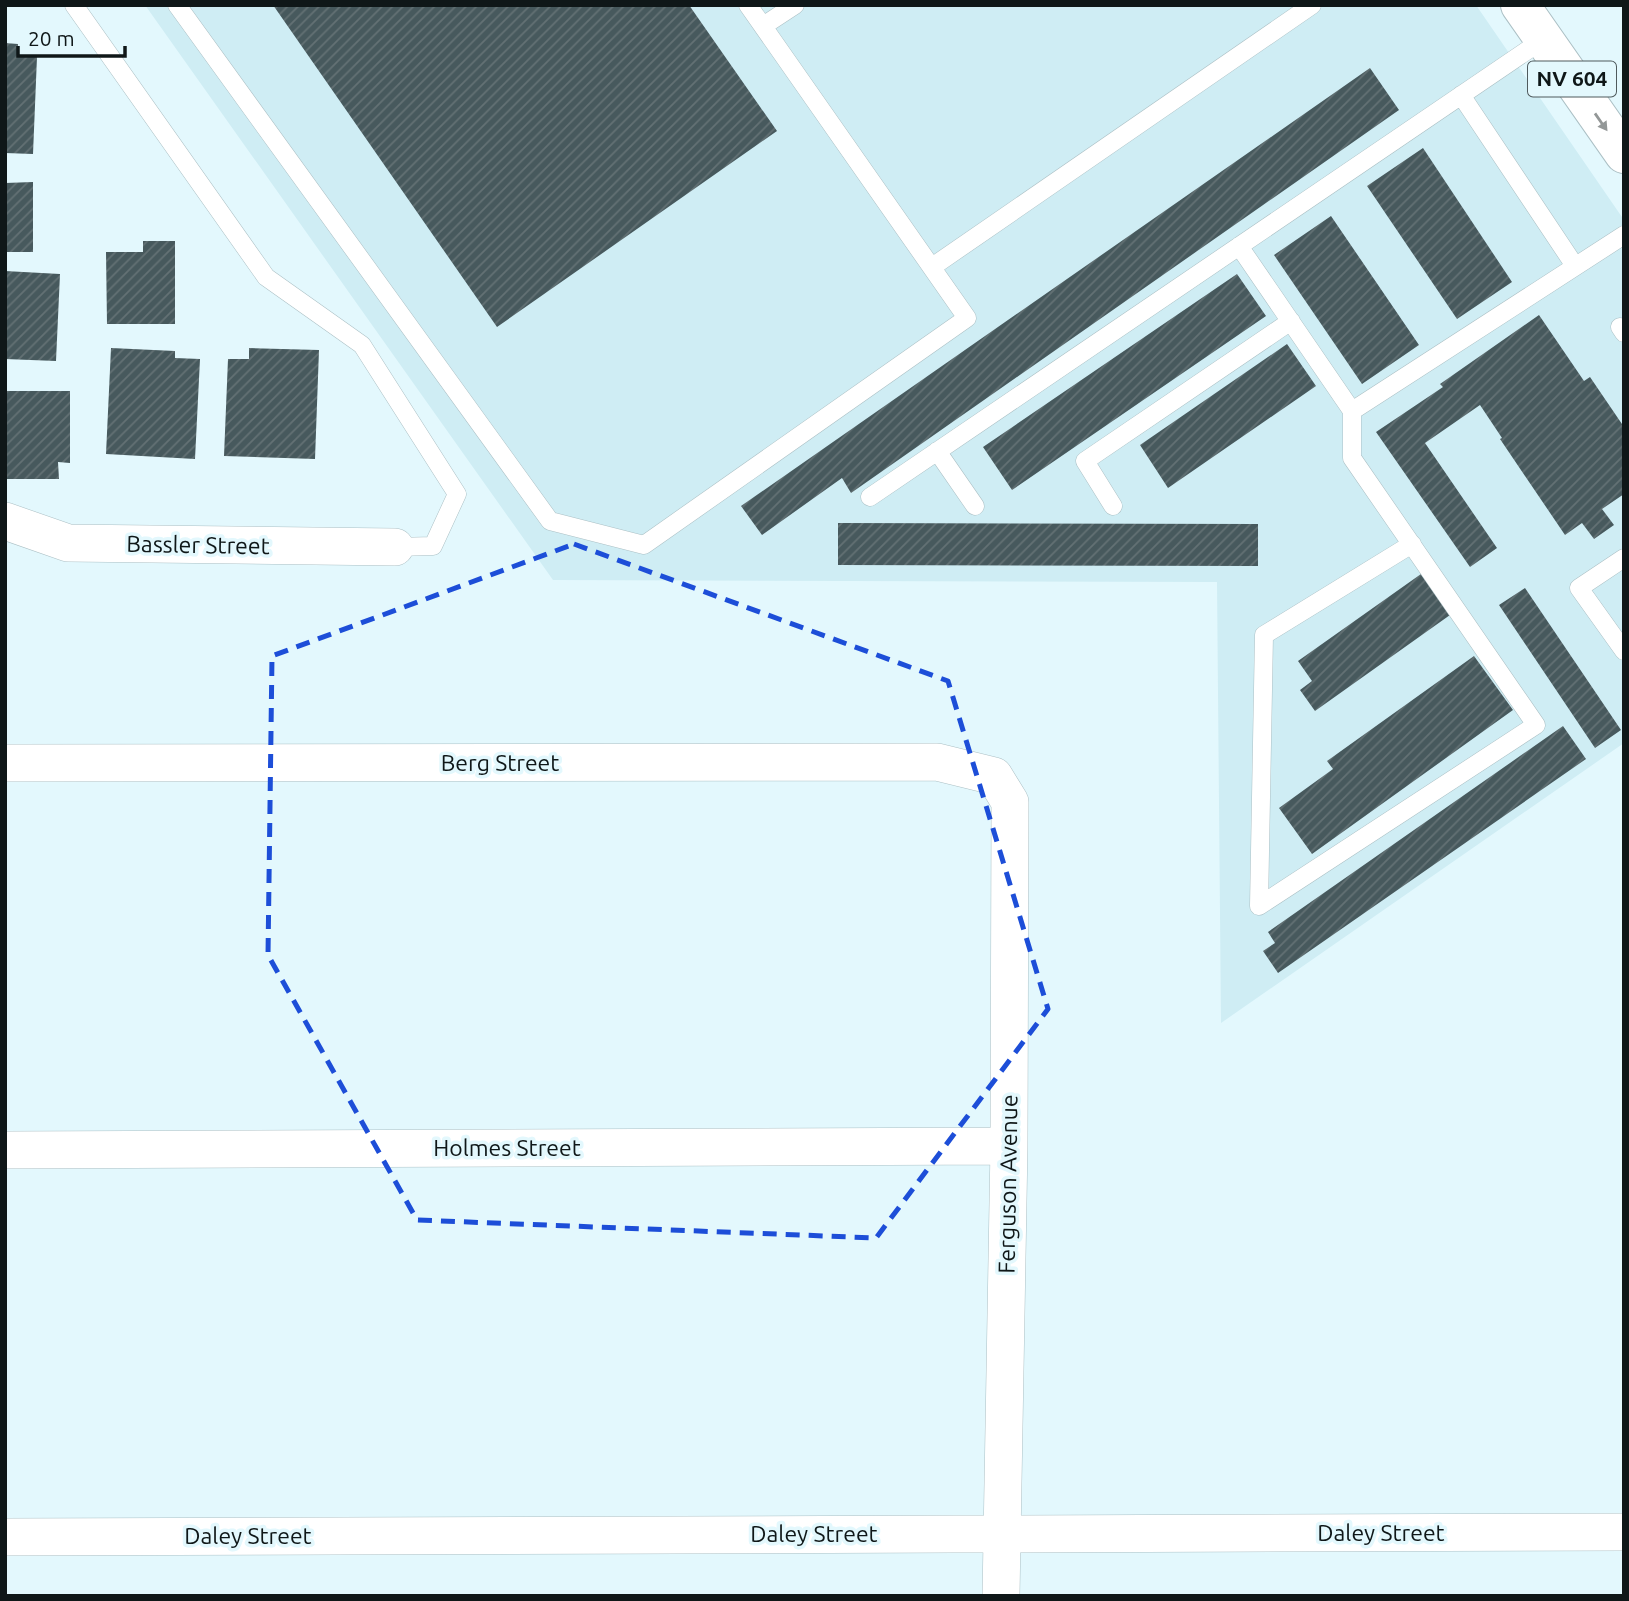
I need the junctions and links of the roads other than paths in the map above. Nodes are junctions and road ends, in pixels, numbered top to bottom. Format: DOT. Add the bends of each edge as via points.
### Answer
graph roads {
  1 [pos="74,5"];
  2 [pos="177,5"];
  3 [pos="748,5"];
  4 [pos="795,5"];
  5 [pos="1312,5"];
  6 [pos="1520,5"];
  7 [pos="763,26"];
  8 [pos="1544,39"];
  9 [pos="1461,95"];
  10 [pos="1624,154"];
  11 [pos="1624,234"];
  12 [pos="1239,246"];
  13 [pos="1575,266"];
  14 [pos="932,267"];
  15 [pos="1291,321"];
  16 [pos="1352,411"];
  17 [pos="937,451"];
  18 [pos="870,497"];
  19 [pos="975,506"];
  20 [pos="1113,506"];
  21 [pos="5,521"];
  22 [pos="1412,544"];
  23 [pos="395,547"];
  24 [pos="1624,558"];
  25 [pos="1624,651"];
  26 [pos="5,763"];
  27 [pos="994,776"];
  28 [pos="1009,1146"];
  29 [pos="5,1150"];
  30 [pos="1624,1532"];
  31 [pos="1002,1534"];
  32 [pos="5,1537"];
  33 [pos="1001,1596"];
  1 -- 23 [label="lane" via="267,276 362,345 457,494 433,547"];
  2 -- 14 [label="lane" via="550,521 644,545 967,318"];
  3 -- 7 [label="lane"];
  4 -- 7 [label="lane"];
  5 -- 14 [label="lane"];
  6 -- 8 [label="main road, NV 604"];
  7 -- 14 [label="lane"];
  8 -- 9 [label="lane"];
  8 -- 10 [label="main road, NV 604, one-way"];
  9 -- 12 [label="lane"];
  9 -- 13 [label="lane"];
  11 -- 13 [label="lane"];
  12 -- 15 [label="lane"];
  12 -- 17 [label="lane"];
  13 -- 16 [label="lane"];
  15 -- 16 [label="lane"];
  15 -- 20 [label="lane" via="1085,461"];
  16 -- 22 [label="lane" via="1352,458"];
  17 -- 18 [label="lane"];
  17 -- 19 [label="lane"];
  21 -- 23 [label="street, Bassler Street" via="68,543"];
  22 -- 22 [label="lane" via="1536,725 1259,906 1264,635"];
  24 -- 25 [label="lane" via="1579,589"];
  26 -- 27 [label="street, Berg Street" via="937,762"];
  27 -- 28 [label="street, Ferguson Avenue" via="1010,802"];
  28 -- 29 [label="street, Holmes Street"];
  28 -- 31 [label="street, Ferguson Avenue"];
  30 -- 31 [label="street, Daley Street"];
  31 -- 32 [label="street, Daley Street"];
  31 -- 33 [label="street, Ferguson Avenue"];
}
